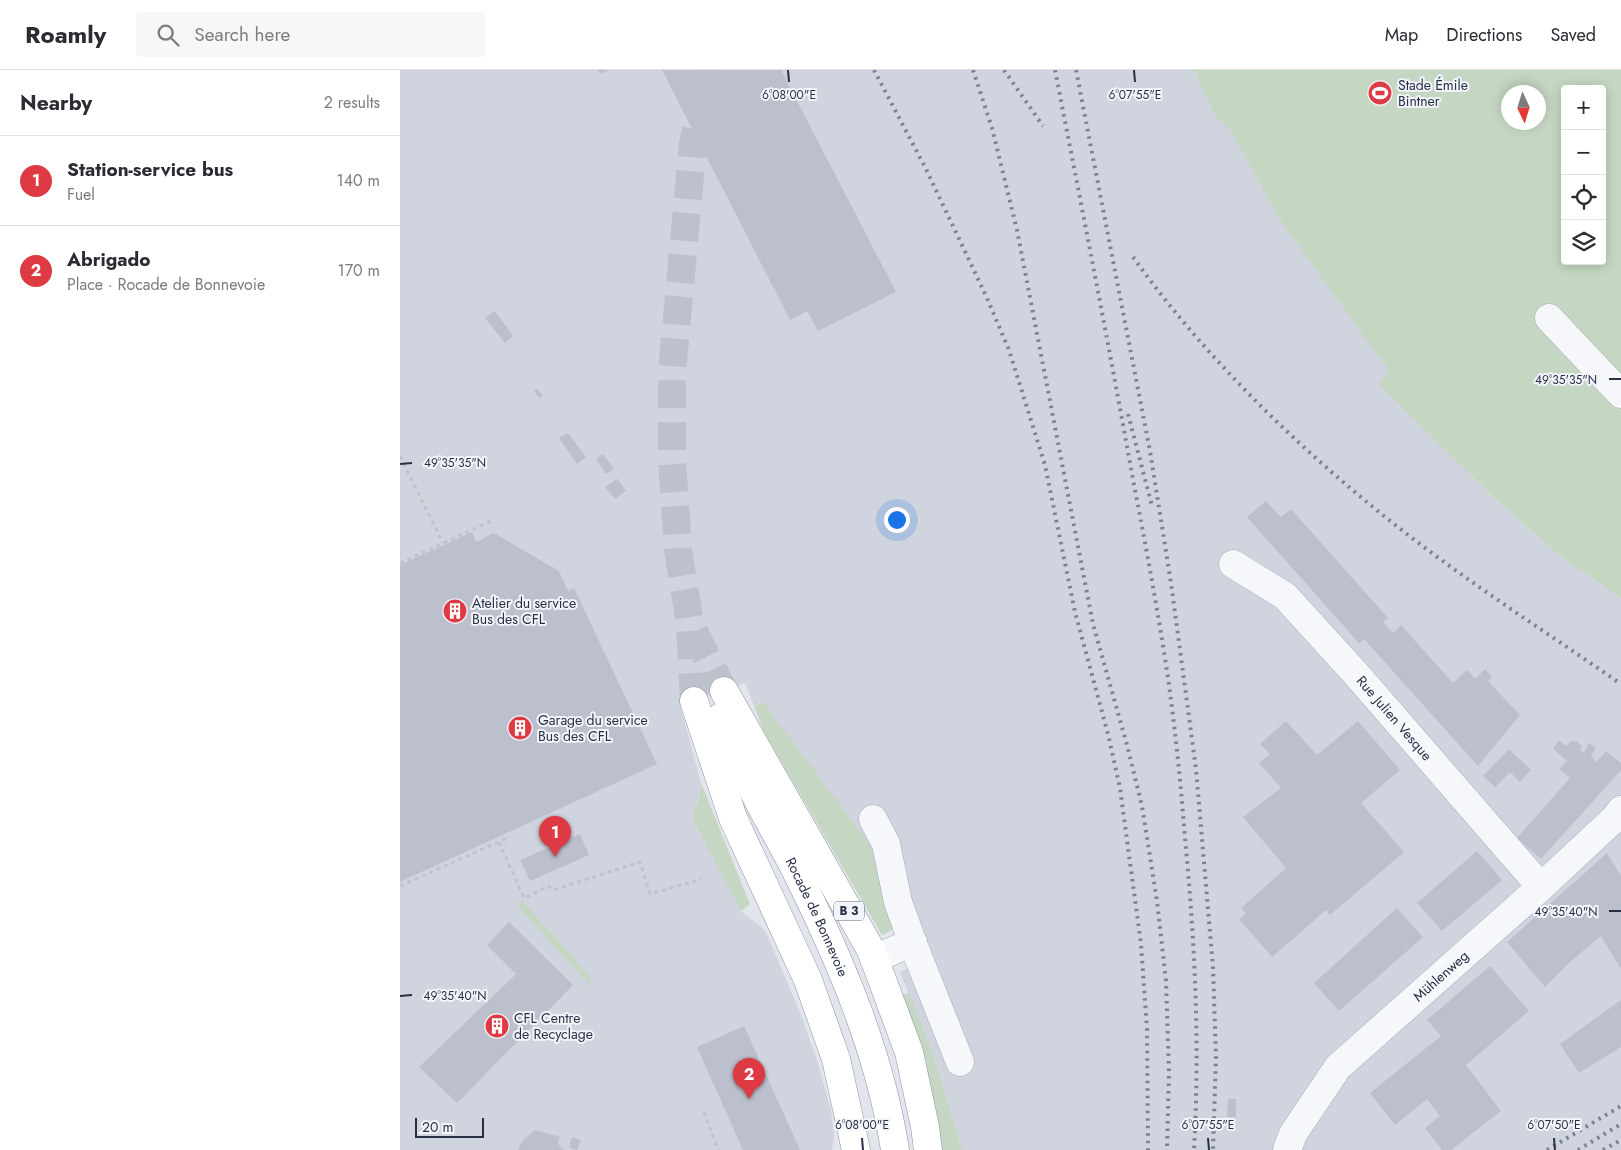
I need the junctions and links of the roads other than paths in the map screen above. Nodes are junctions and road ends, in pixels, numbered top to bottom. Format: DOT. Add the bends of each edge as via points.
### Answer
graph roads {
  1 [pos="1549,318"];
  2 [pos="1621,394"];
  3 [pos="1233,564"];
  4 [pos="710,696"];
  5 [pos="873,820"];
  6 [pos="1619,820"];
  7 [pos="1541,887"];
  8 [pos="913,942"];
  9 [pos="874,959"];
  10 [pos="960,1062"];
  11 [pos="851,1123"];
  12 [pos="847,1150"];
  13 [pos="856,1150"];
  14 [pos="894,1150"];
  15 [pos="928,1150"];
  16 [pos="1286,1150"];
  1 -- 2 [label="street"];
  3 -- 7 [label="street, Rue Julien Vesque" via="1285,596"];
  4 -- 9 [label="highway, B 3"];
  4 -- 11 [label="highway" via="733,818 808,980 836,1059"];
  4 -- 14 [label="highway, Rocade de Bonnevoie / B 3" via="847,981 878,1068"];
  5 -- 8 [label="street" via="886,844 898,902"];
  6 -- 7 [label="street, Mühlenweg"];
  7 -- 16 [label="street, Mühlenweg" via="1338,1067 1293,1134"];
  8 -- 9 [label="street"];
  8 -- 10 [label="street"];
  9 -- 15 [label="highway, B 3" via="909,1052"];
  11 -- 12 [label="highway"];
  11 -- 13 [label="highway"];
}
